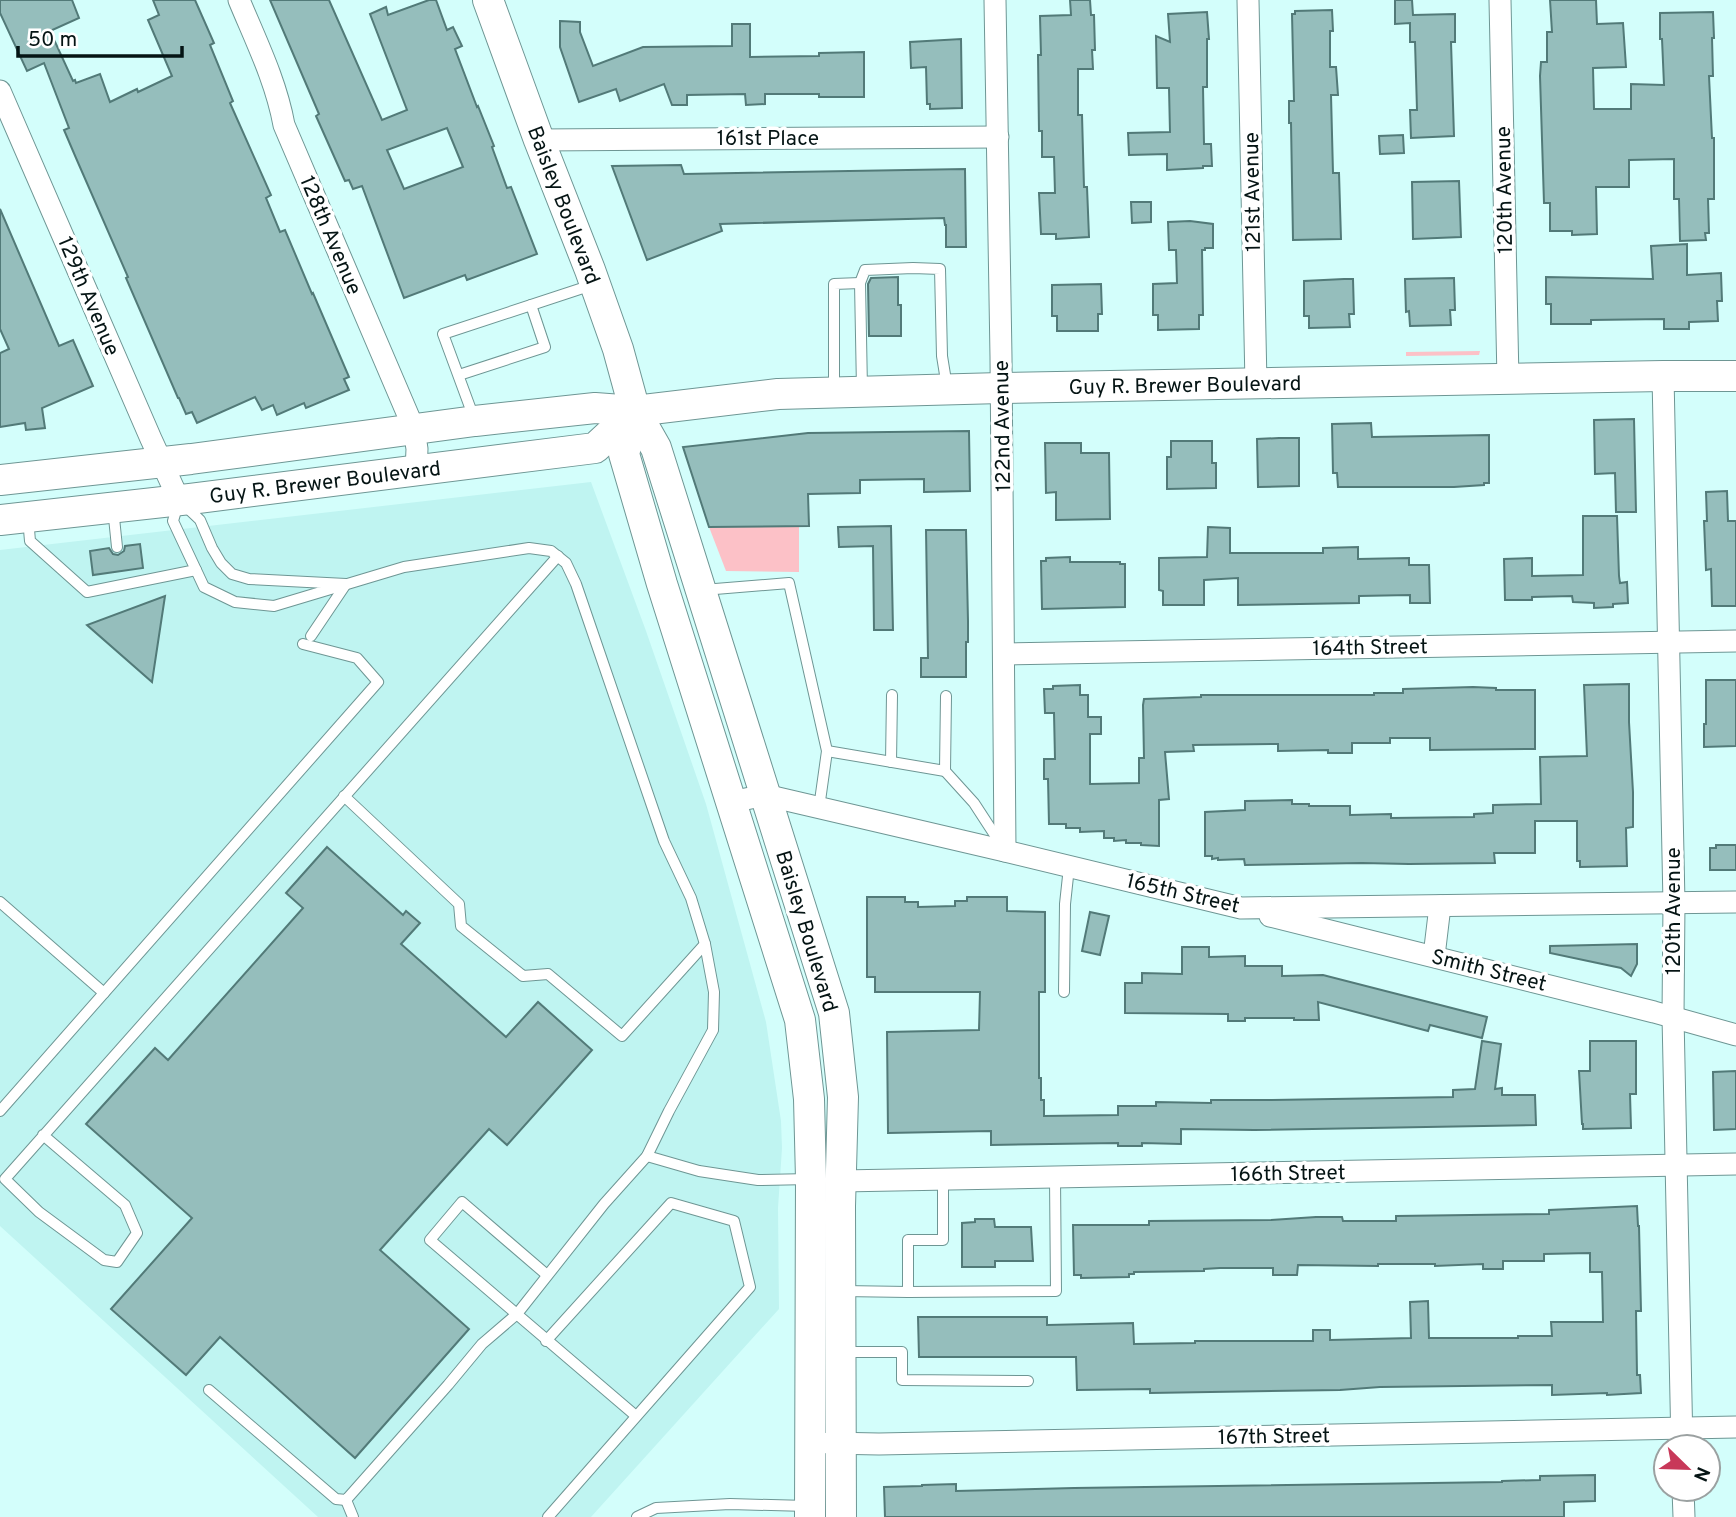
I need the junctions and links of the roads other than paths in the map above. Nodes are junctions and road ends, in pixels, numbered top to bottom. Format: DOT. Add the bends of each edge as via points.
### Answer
graph roads {
  1 [pos="239,0"];
  2 [pos="488,0"];
  3 [pos="995,0"];
  4 [pos="1248,0"];
  5 [pos="1500,0"];
  6 [pos="0,91"];
  7 [pos="998,136"];
  8 [pos="539,140"];
  9 [pos="860,283"];
  10 [pos="594,284"];
  11 [pos="531,305"];
  12 [pos="459,375"];
  13 [pos="1662,376"];
  14 [pos="1736,376"];
  15 [pos="1508,380"];
  16 [pos="1256,384"];
  17 [pos="1001,388"];
  18 [pos="948,389"];
  19 [pos="848,392"];
  20 [pos="635,411"];
  21 [pos="475,421"];
  22 [pos="414,429"];
  23 [pos="161,462"];
  24 [pos="416,471"];
  25 [pos="0,480"];
  26 [pos="179,500"];
  27 [pos="113,507"];
  28 [pos="14,519"];
  29 [pos="117,547"];
  30 [pos="558,556"];
  31 [pos="196,570"];
  32 [pos="119,571"];
  33 [pos="346,584"];
  34 [pos="121,585"];
  35 [pos="700,590"];
  36 [pos="1736,641"];
  37 [pos="1668,642"];
  38 [pos="1004,653"];
  39 [pos="892,695"];
  40 [pos="946,696"];
  41 [pos="827,751"];
  42 [pos="891,762"];
  43 [pos="945,771"];
  44 [pos="765,795"];
  45 [pos="344,796"];
  46 [pos="731,802"];
  47 [pos="819,808"];
  48 [pos="1005,851"];
  49 [pos="1069,867"];
  50 [pos="0,902"];
  51 [pos="1736,902"];
  52 [pos="1674,903"];
  53 [pos="1440,906"];
  54 [pos="1241,908"];
  55 [pos="705,944"];
  56 [pos="1434,956"];
  57 [pos="1064,992"];
  58 [pos="104,993"];
  59 [pos="1673,1016"];
  60 [pos="1736,1035"];
  61 [pos="0,1111"];
  62 [pos="43,1135"];
  63 [pos="647,1156"];
  64 [pos="1736,1164"];
  65 [pos="1677,1166"];
  66 [pos="1055,1178"];
  67 [pos="811,1180"];
  68 [pos="943,1180"];
  69 [pos="841,1181"];
  70 [pos="547,1275"];
  71 [pos="841,1291"];
  72 [pos="908,1292"];
  73 [pos="517,1314"];
  74 [pos="546,1340"];
  75 [pos="841,1352"];
  76 [pos="1028,1381"];
  77 [pos="209,1390"];
  78 [pos="636,1416"];
  79 [pos="1736,1427"];
  80 [pos="1682,1433"];
  81 [pos="1707,1433"];
  82 [pos="1652,1438"];
  83 [pos="811,1443"];
  84 [pos="842,1443"];
  85 [pos="346,1500"];
  86 [pos="826,1510"];
  87 [pos="353,1517"];
  88 [pos="548,1517"];
  89 [pos="637,1517"];
  1 -- 22 [label="street, 128th Avenue" via="270,72 284,125"];
  2 -- 8 [label="main road, Baisley Boulevard"];
  3 -- 7 [label="street, 122nd Avenue"];
  4 -- 16 [label="street, 121st Avenue"];
  5 -- 15 [label="street, 120th Avenue"];
  6 -- 23 [label="street, 129th Avenue"];
  7 -- 8 [label="street, 161st Place"];
  7 -- 17 [label="street, 122nd Avenue"];
  8 -- 10 [label="main road, Baisley Boulevard"];
  9 -- 18 [label="lane" via="865,270 940,269 942,356"];
  9 -- 19 [label="lane"];
  9 -- 19 [label="lane" via="834,284"];
  10 -- 11 [label="lane"];
  10 -- 20 [label="main road, Baisley Boulevard"];
  11 -- 12 [label="lane" via="545,346"];
  11 -- 12 [label="lane" via="443,334"];
  12 -- 21 [label="lane"];
  13 -- 14 [label="main road, Guy R. Brewer Boulevard"];
  13 -- 15 [label="main road, Guy R. Brewer Boulevard"];
  13 -- 37 [label="street, 120th Avenue"];
  15 -- 16 [label="main road, Guy R. Brewer Boulevard"];
  16 -- 17 [label="main road, Guy R. Brewer Boulevard"];
  17 -- 18 [label="main road, Guy R. Brewer Boulevard"];
  17 -- 38 [label="street, 122nd Avenue"];
  18 -- 19 [label="main road, Guy R. Brewer Boulevard"];
  19 -- 20 [label="main road, Guy R. Brewer Boulevard" via="778,394"];
  20 -- 21 [label="main road, Guy R. Brewer Boulevard" via="595,408"];
  20 -- 24 [label="main road, Guy R. Brewer Boulevard" via="595,448"];
  20 -- 35 [label="main road, Baisley Boulevard" via="656,449"];
  20 -- 46 [label="main road, Baisley Boulevard" via="624,454"];
  21 -- 22 [label="main road, Guy R. Brewer Boulevard"];
  22 -- 23 [label="main road, Guy R. Brewer Boulevard"];
  22 -- 24 [label="street, 128th Avenue"];
  23 -- 25 [label="main road, Guy R. Brewer Boulevard"];
  23 -- 26 [label="street, 129th Avenue"];
  24 -- 26 [label="main road, Guy R. Brewer Boulevard"];
  26 -- 27 [label="main road, Guy R. Brewer Boulevard"];
  26 -- 31 [label="lane" via="173,521"];
  26 -- 33 [label="lane" via="200,520 221,564 232,574"];
  27 -- 28 [label="main road, Guy R. Brewer Boulevard"];
  27 -- 29 [label="lane"];
  28 -- 34 [label="lane" via="30,541 87,592"];
  30 -- 33 [label="lane" via="529,548 404,567"];
  30 -- 45 [label="lane"];
  30 -- 55 [label="lane" via="576,584 664,841 691,898"];
  31 -- 33 [label="lane" via="204,587 235,602 274,606"];
  31 -- 34 [label="lane"];
  32 -- 34 [label="lane"];
  33 -- 58 [label="lane" via="307,640 357,658 378,682"];
  35 -- 41 [label="lane" via="789,583"];
  35 -- 44 [label="main road, Baisley Boulevard"];
  36 -- 37 [label="street, 164th Street"];
  37 -- 38 [label="street, 164th Street"];
  37 -- 52 [label="street, 120th Avenue"];
  38 -- 48 [label="street, 122nd Avenue"];
  39 -- 42 [label="lane"];
  40 -- 43 [label="lane"];
  41 -- 42 [label="lane"];
  41 -- 47 [label="lane"];
  42 -- 43 [label="lane"];
  43 -- 48 [label="lane" via="974,803"];
  44 -- 46 [label="street"];
  44 -- 47 [label="street, 165th Street"];
  44 -- 69 [label="main road, Baisley Boulevard" via="834,1013 843,1097"];
  45 -- 55 [label="lane" via="459,904 461,926 523,976 548,974 622,1036"];
  45 -- 62 [label="lane"];
  46 -- 67 [label="main road, Baisley Boulevard" via="800,1020 809,1099"];
  47 -- 48 [label="street, 165th Street"];
  48 -- 49 [label="street, 165th Street"];
  49 -- 54 [label="street, 165th Street"];
  49 -- 57 [label="lane"];
  50 -- 58 [label="lane"];
  51 -- 52 [label="street, 165th Street"];
  52 -- 53 [label="street, 165th Street"];
  52 -- 59 [label="street, 120th Avenue"];
  53 -- 54 [label="street, 165th Street"];
  53 -- 56 [label="street"];
  54 -- 56 [label="street, Smith Street"];
  55 -- 63 [label="lane" via="714,992 713,1030"];
  56 -- 59 [label="street, Smith Street"];
  58 -- 61 [label="lane"];
  59 -- 60 [label="street, Smith Street"];
  59 -- 65 [label="street, 120th Avenue"];
  62 -- 62 [label="lane" via="5,1179 39,1212 104,1260 117,1262 137,1233 125,1205"];
  63 -- 67 [label="lane" via="699,1171 758,1180"];
  63 -- 70 [label="lane"];
  64 -- 65 [label="street, 166th Street"];
  65 -- 66 [label="street, 166th Street"];
  65 -- 80 [label="street, 120th Avenue"];
  66 -- 68 [label="street, 166th Street"];
  66 -- 72 [label="lane" via="1056,1291"];
  67 -- 69 [label="main road"];
  67 -- 83 [label="main road, Baisley Boulevard"];
  68 -- 69 [label="street, 166th Street"];
  68 -- 72 [label="lane" via="943,1240 908,1240"];
  69 -- 71 [label="main road, Baisley Boulevard"];
  70 -- 73 [label="lane"];
  70 -- 73 [label="lane" via="462,1202 430,1240"];
  71 -- 72 [label="lane"];
  71 -- 75 [label="main road, Baisley Boulevard"];
  73 -- 74 [label="lane"];
  73 -- 85 [label="lane" via="482,1344"];
  74 -- 78 [label="lane"];
  74 -- 78 [label="lane" via="671,1203 734,1221 750,1287"];
  75 -- 76 [label="lane" via="902,1352 902,1380"];
  75 -- 84 [label="main road, Baisley Boulevard"];
  77 -- 85 [label="lane" via="336,1499"];
  78 -- 88 [label="lane"];
  79 -- 81 [label="street, 167th Street"];
  82 -- 84 [label="street, 167th Street"];
  83 -- 84 [label="street, 167th Street"];
  83 -- 86 [label="main road, Baisley Boulevard"];
  84 -- 86 [label="main road, Baisley Boulevard"];
  85 -- 87 [label="lane"];
  86 -- 89 [label="lane" via="730,1504 656,1508"];
}
